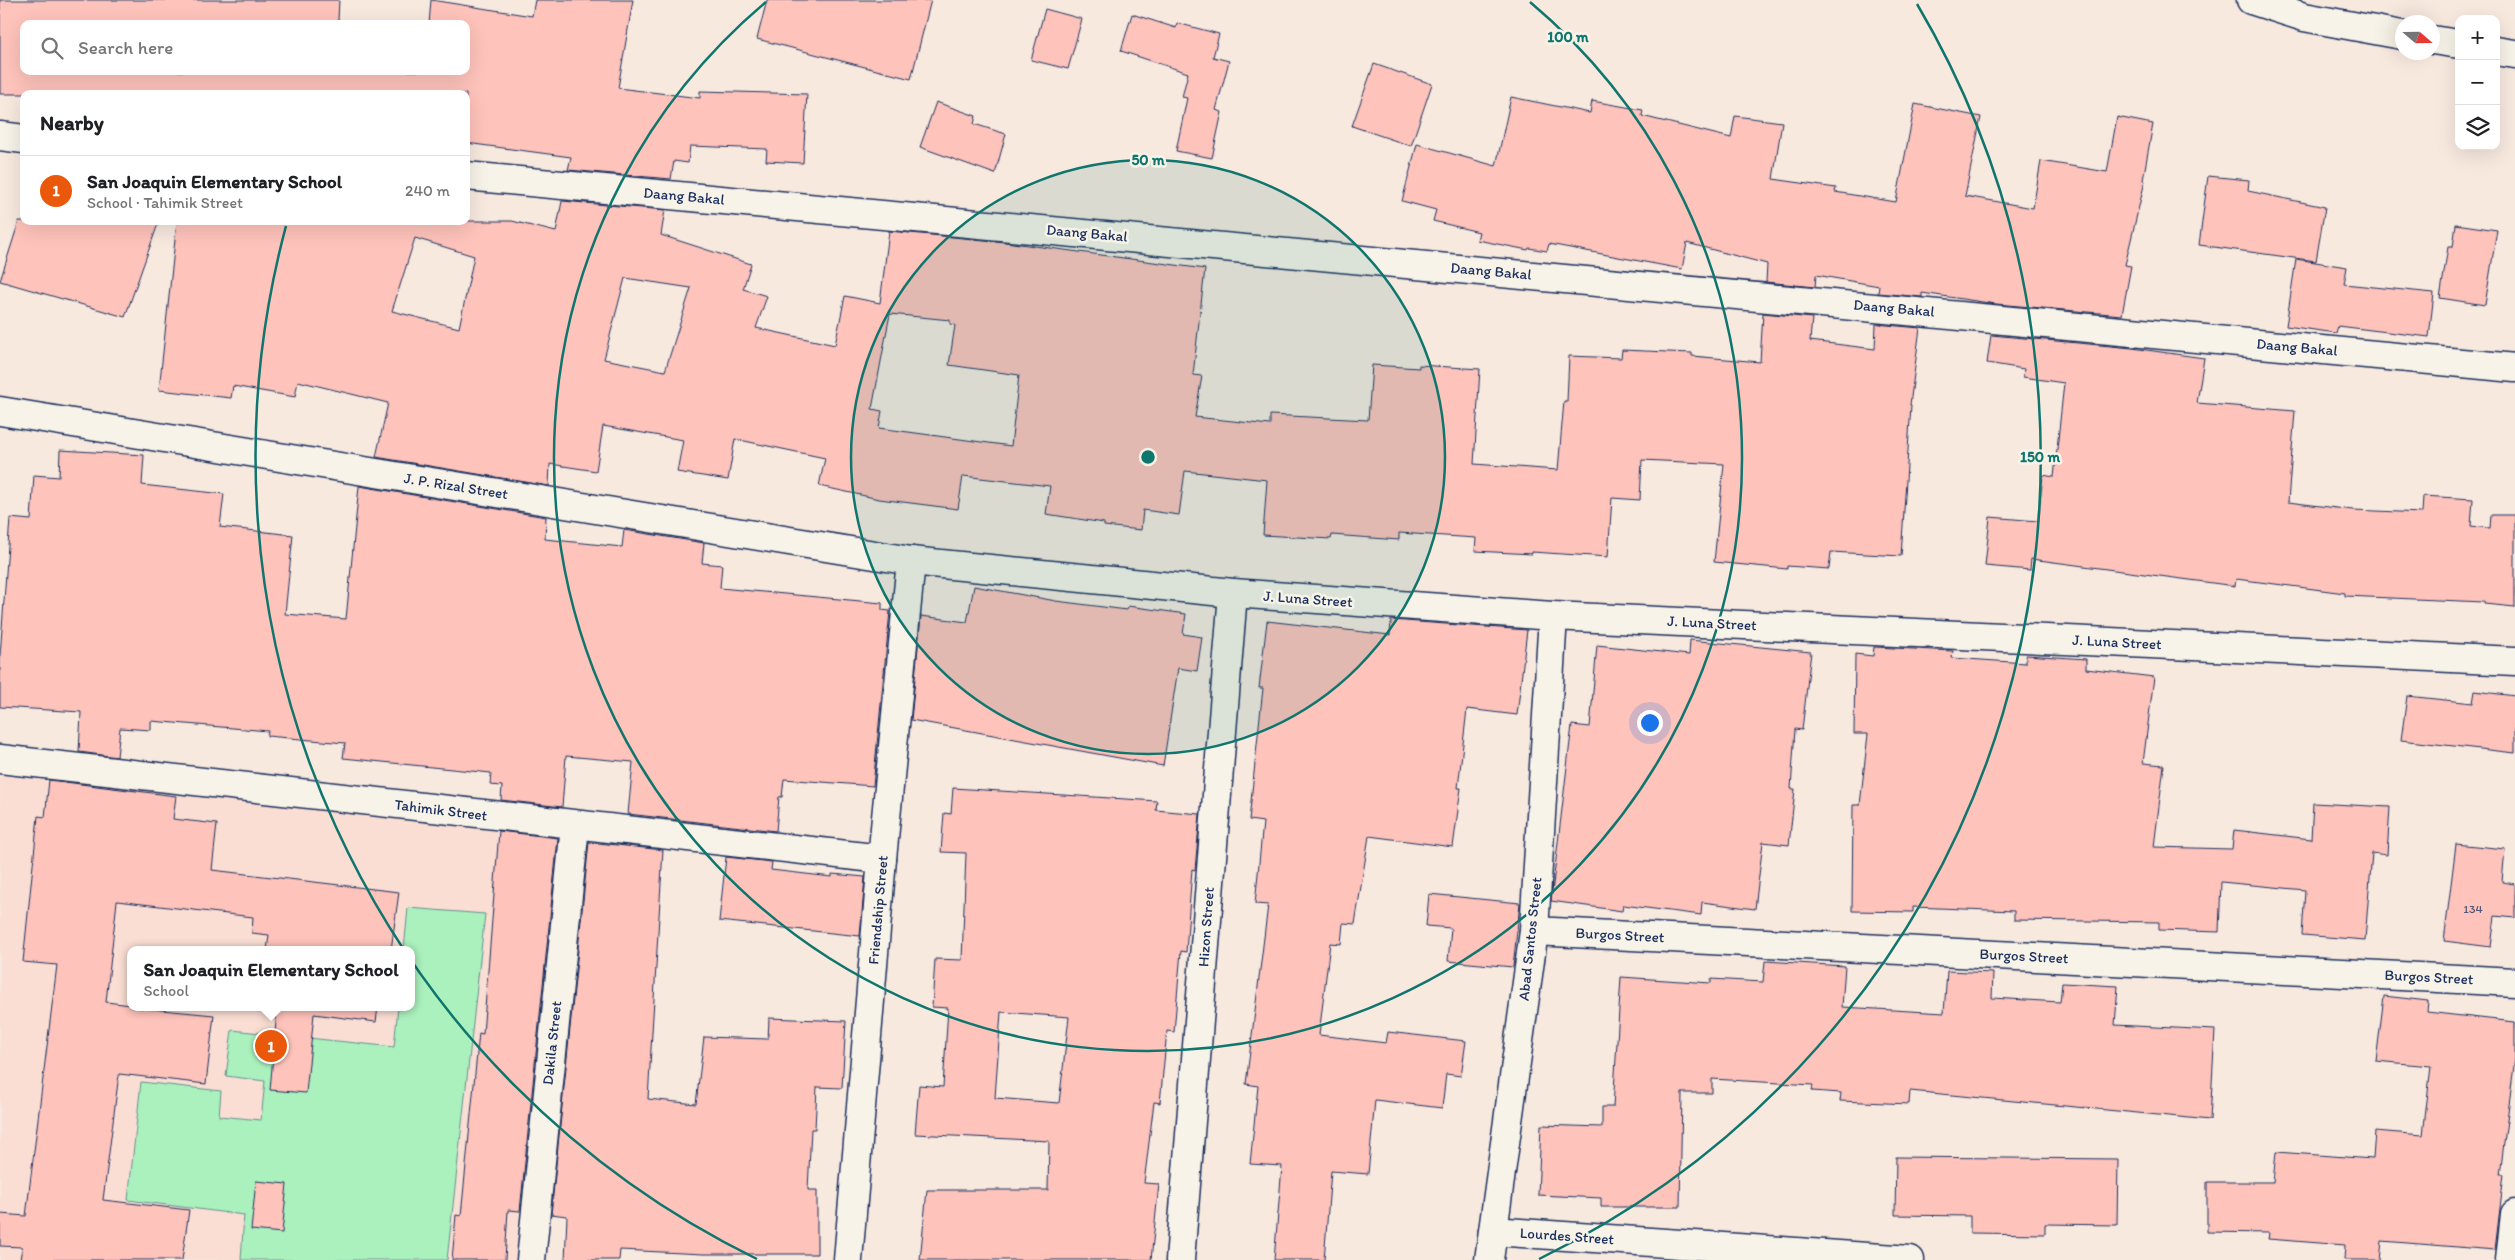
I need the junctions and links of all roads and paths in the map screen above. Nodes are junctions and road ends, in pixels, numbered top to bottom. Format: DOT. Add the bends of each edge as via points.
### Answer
graph roads {
  1 [pos="2251,0"];
  2 [pos="2395,34"];
  3 [pos="2440,41"];
  4 [pos="2455,43"];
  5 [pos="2500,52"];
  6 [pos="2515,54"];
  7 [pos="0,136"];
  8 [pos="20,138"];
  9 [pos="470,176"];
  10 [pos="2515,368"];
  11 [pos="0,411"];
  12 [pos="911,561"];
  13 [pos="1232,593"];
  14 [pos="1553,616"];
  15 [pos="2515,661"];
  16 [pos="0,759"];
  17 [pos="575,826"];
  18 [pos="882,859"];
  19 [pos="1534,931"];
  20 [pos="2515,982"];
  21 [pos="2515,1214"];
  22 [pos="1492,1231"];
  23 [pos="531,1260"];
  24 [pos="848,1260"];
  25 [pos="1180,1260"];
  26 [pos="1489,1260"];
  27 [pos="1910,1260"];
  28 [pos="2510,1260"];
  1 -- 2 [label="main road" via="2304,18"];
  3 -- 4 [label="main road"];
  5 -- 6 [label="main road"];
  7 -- 8 [label="main road"];
  9 -- 10 [label="main road, Daang Bakal"];
  11 -- 12 [label="main road, J. P. Rizal Street"];
  12 -- 13 [label="main road, J. Luna Street"];
  12 -- 18 [label="main road, Friendship Street"];
  13 -- 14 [label="main road, J. Luna Street"];
  13 -- 25 [label="main road, Hizon Street"];
  14 -- 15 [label="main road, J. Luna Street"];
  14 -- 19 [label="main road, Abad Santos Street"];
  16 -- 17 [label="main road, Tahimik Street"];
  17 -- 18 [label="main road, Tahimik Street"];
  17 -- 23 [label="main road, Dakila Street"];
  18 -- 24 [label="main road, Friendship Street"];
  19 -- 20 [label="main road, Burgos Street"];
  19 -- 22 [label="main road, Abad Santos Street"];
  21 -- 28 [label="main road"];
  22 -- 26 [label="main road, Abad Santos Street"];
  22 -- 27 [label="main road, Lourdes Street"];
}
